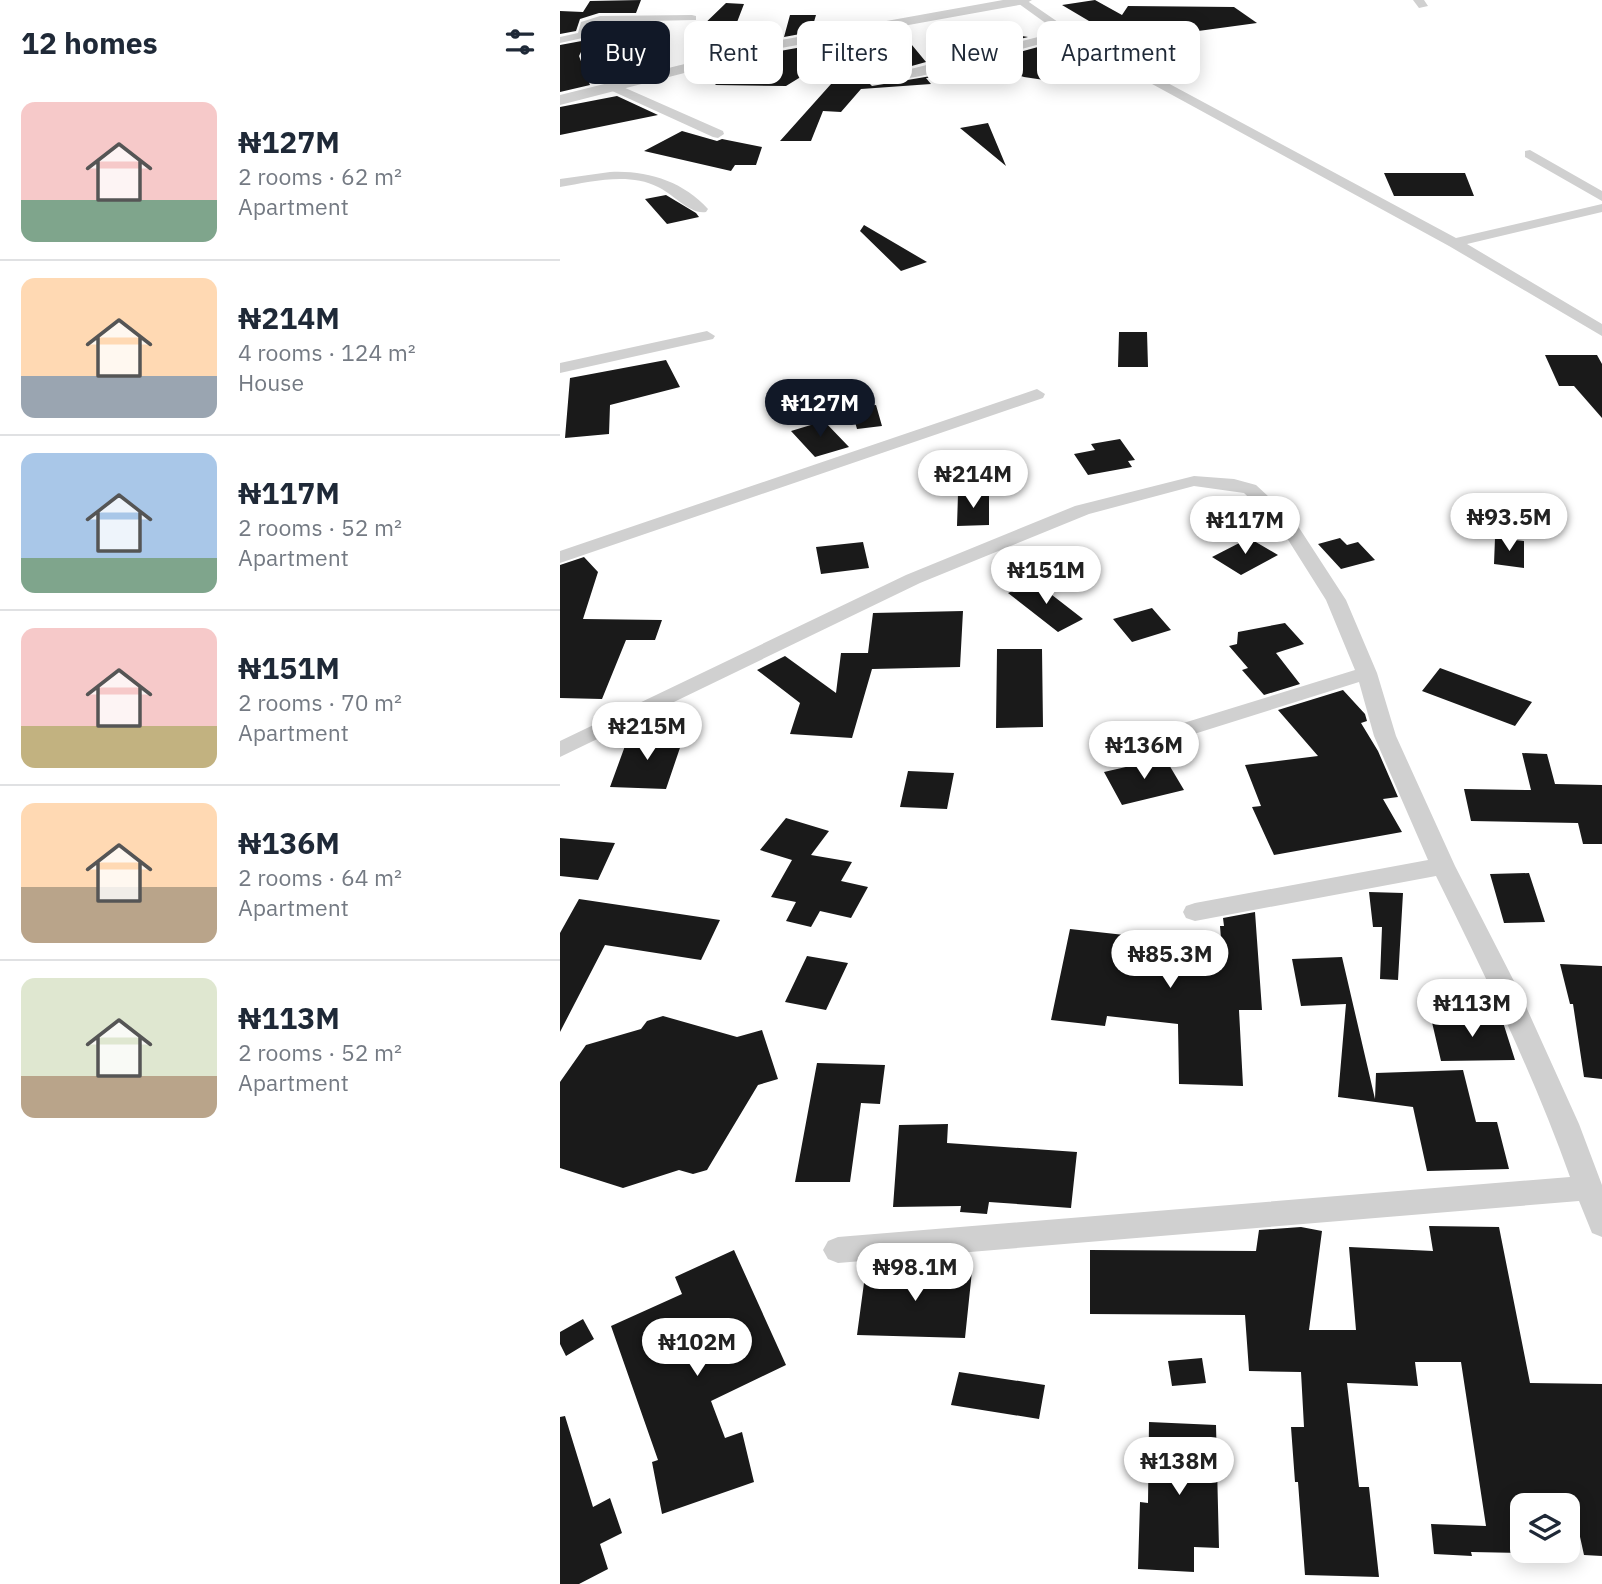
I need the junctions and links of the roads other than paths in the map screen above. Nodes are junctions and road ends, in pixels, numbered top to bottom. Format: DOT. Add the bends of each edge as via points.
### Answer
graph roads {
  1 [pos="1022,1"];
  2 [pos="691,18"];
  3 [pos="1050,21"];
  4 [pos="560,40"];
  5 [pos="1037,41"];
  6 [pos="912,74"];
  7 [pos="1161,84"];
  8 [pos="614,87"];
  9 [pos="560,100"];
  10 [pos="718,134"];
  11 [pos="1530,154"];
  12 [pos="560,183"];
  13 [pos="1602,197"];
  14 [pos="1602,208"];
  15 [pos="701,209"];
  16 [pos="1454,243"];
  17 [pos="1602,331"];
  18 [pos="708,336"];
  19 [pos="560,368"];
  20 [pos="1037,394"];
  21 [pos="560,557"];
  22 [pos="1367,673"];
  23 [pos="1158,738"];
  24 [pos="560,750"];
  25 [pos="1443,866"];
  26 [pos="1195,912"];
  27 [pos="1588,1188"];
  28 [pos="1602,1224"];
  29 [pos="838,1250"];
  1 -- 3 [label="street"];
  1 -- 8 [label="street" via="781,44"];
  2 -- 4 [label="street" via="600,19 585,24 579,38"];
  5 -- 6 [label="street"];
  7 -- 16 [label="street"];
  8 -- 9 [label="street"];
  8 -- 10 [label="street"];
  11 -- 13 [label="street"];
  12 -- 15 [label="street" via="642,178 658,181"];
  14 -- 16 [label="street"];
  16 -- 17 [label="street"];
  18 -- 19 [label="street"];
  20 -- 21 [label="street"];
  22 -- 23 [label="street"];
  22 -- 24 [label="street" via="1336,600 1287,524 1250,489 1194,481 1082,510 913,579"];
  22 -- 25 [label="street" via="1385,736"];
  25 -- 26 [label="street"];
  25 -- 27 [label="street" via="1505,989"];
  27 -- 28 [label="street"];
  27 -- 29 [label="street"];
}
